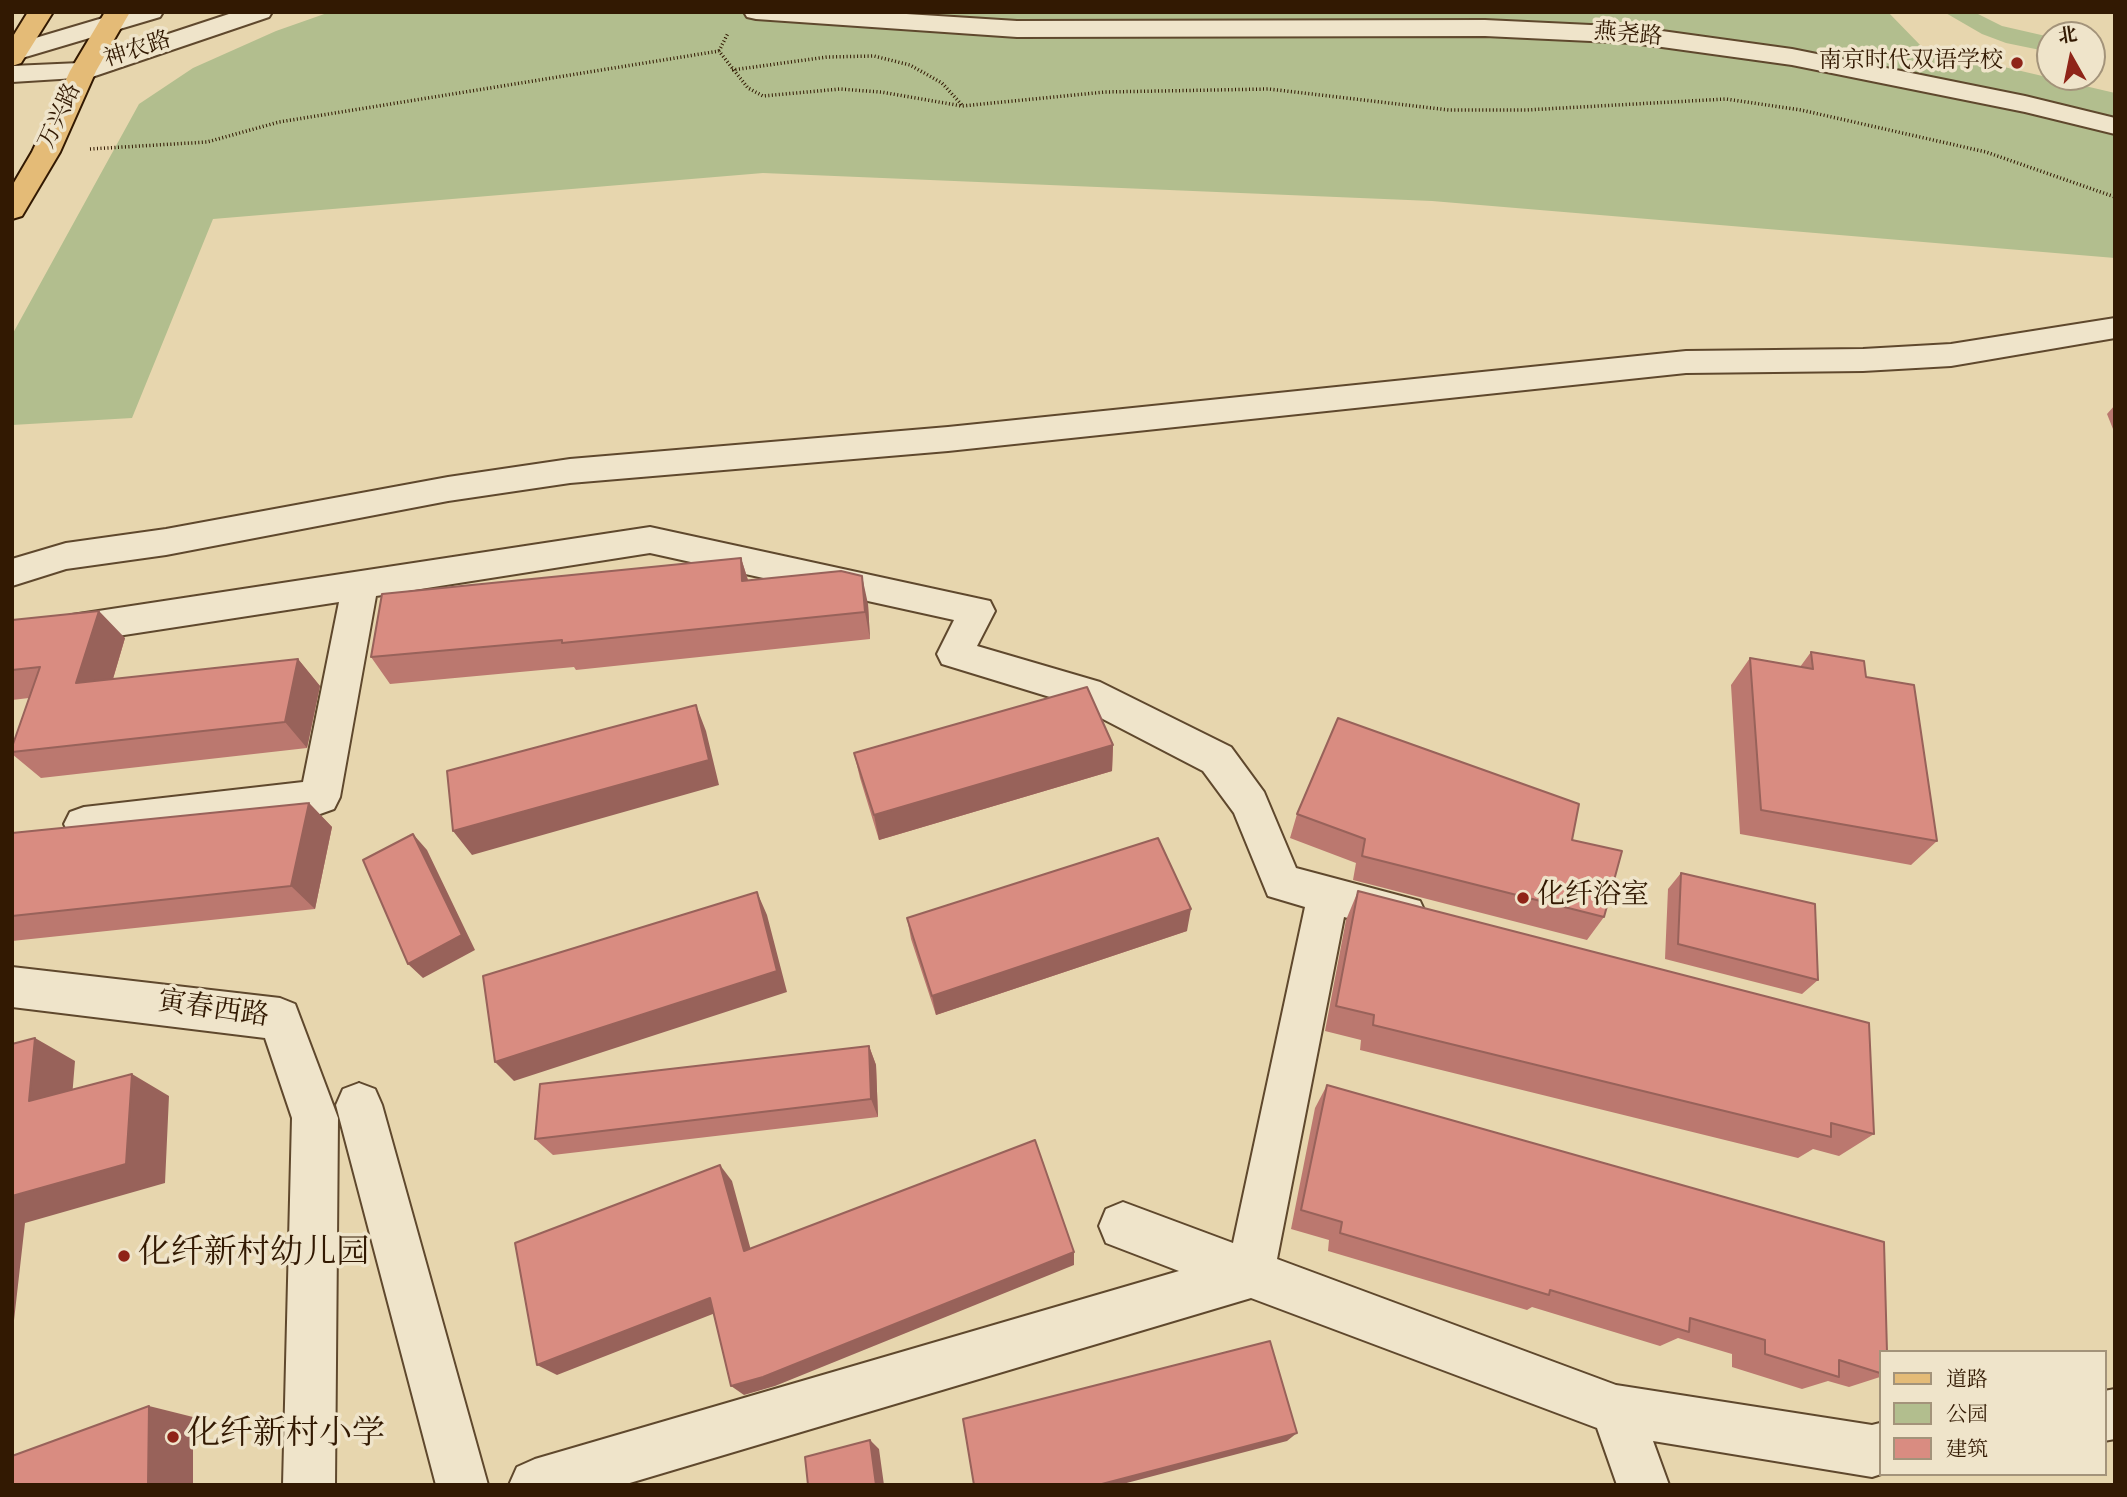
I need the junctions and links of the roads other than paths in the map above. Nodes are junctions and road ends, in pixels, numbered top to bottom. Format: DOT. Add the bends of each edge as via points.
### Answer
graph roads {
  1 [pos="41,12"];
  2 [pos="151,12"];
  3 [pos="260,12"];
  4 [pos="756,12"];
  5 [pos="115,18"];
  6 [pos="13,59"];
  7 [pos="83,71"];
  8 [pos="2115,126"];
  9 [pos="12,210"];
  10 [pos="2115,328"];
  11 [pos="12,573"];
  12 [pos="360,584"];
  13 [pos="72,629"];
  14 [pos="84,824"];
  15 [pos="1328,894"];
  16 [pos="1449,925"];
  17 [pos="12,988"];
  18 [pos="359,1105"];
  19 [pos="1123,1226"];
  20 [pos="1250,1274"];
  21 [pos="1616,1410"];
  22 [pos="1878,1450"];
  23 [pos="309,1485"];
  24 [pos="462,1485"];
  25 [pos="535,1485"];
  26 [pos="1643,1485"];
  1 -- 6 [label="main road"];
  2 -- 5 [label="street, 神农路"];
  3 -- 7 [label="street, 神农路"];
  4 -- 8 [label="street, 燕尧路" via="1017,29 1485,27 1633,35 1792,57"];
  5 -- 6 [label="street, 神农路"];
  5 -- 7 [label="main road, 万兴路"];
  6 -- 7 [label="street, 神农路"];
  7 -- 9 [label="main road, 万兴路" via="46,152"];
  10 -- 11 [label="street" via="1951,355 1686,362 948,439 570,471 166,542 66,555"];
  12 -- 13 [label="street"];
  12 -- 14 [label="street" via="320,797"];
  12 -- 15 [label="street" via="650,540 977,611 955,654 1087,693 1217,759 1250,804 1282,883"];
  15 -- 16 [label="street"];
  15 -- 20 [label="street"];
  17 -- 23 [label="street, 寅春西路" via="280,1019 315,1118"];
  18 -- 24 [label="street"];
  19 -- 20 [label="street"];
  20 -- 21 [label="street"];
  20 -- 25 [label="street"];
  21 -- 22 [label="street"];
  21 -- 26 [label="street"];
}
